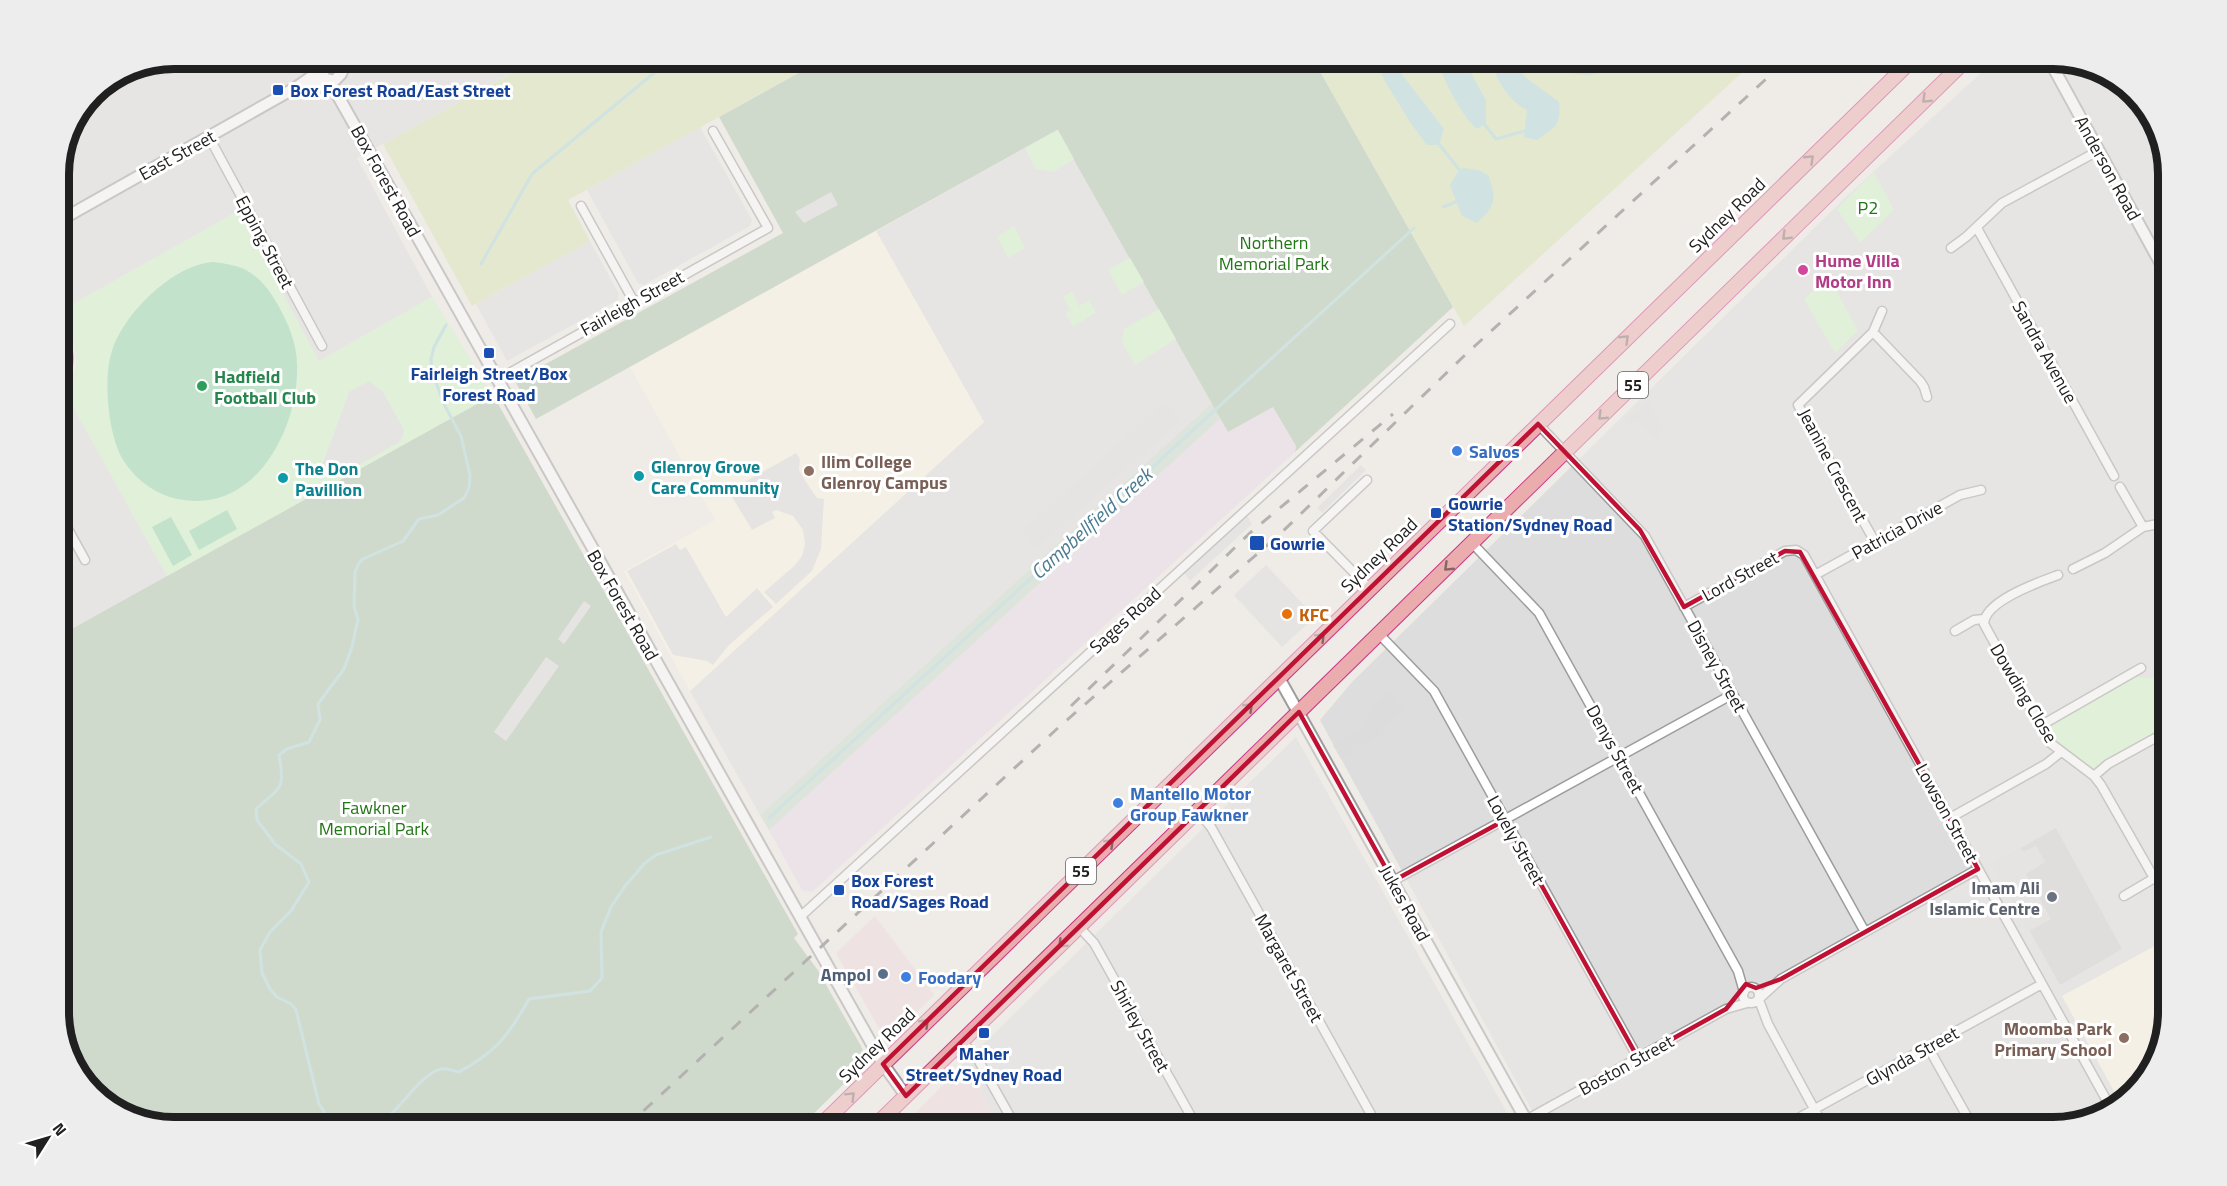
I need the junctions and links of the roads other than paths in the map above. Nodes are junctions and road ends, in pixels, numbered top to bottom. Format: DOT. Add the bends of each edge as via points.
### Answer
graph roads {
  1 [pos="331,69"];
  2 [pos="333,69"];
  3 [pos="1903,69"];
  4 [pos="1957,69"];
  5 [pos="2054,69"];
  6 [pos="713,130"];
  7 [pos="209,137"];
  8 [pos="2098,151"];
  9 [pos="581,206"];
  10 [pos="69,215"];
  11 [pos="1977,228"];
  12 [pos="1951,248"];
  13 [pos="2158,259"];
  14 [pos="634,302"];
  15 [pos="1882,311"];
  16 [pos="1450,324"];
  17 [pos="1873,332"];
  18 [pos="322,346"];
  19 [pos="496,380"];
  20 [pos="1927,397"];
  21 [pos="1539,424"];
  22 [pos="1565,452"];
  23 [pos="2114,476"];
  24 [pos="1367,480"];
  25 [pos="2120,486"];
  26 [pos="1981,490"];
  27 [pos="2158,522"];
  28 [pos="2143,526"];
  29 [pos="69,531"];
  30 [pos="1875,542"];
  31 [pos="1472,543"];
  32 [pos="1796,550"];
  33 [pos="85,560"];
  34 [pos="2073,569"];
  35 [pos="1815,575"];
  36 [pos="2058,575"];
  37 [pos="1370,589"];
  38 [pos="1684,607"];
  39 [pos="1984,619"];
  40 [pos="1955,631"];
  41 [pos="1379,634"];
  42 [pos="2141,668"];
  43 [pos="1279,678"];
  44 [pos="1733,694"];
  45 [pos="1299,712"];
  46 [pos="2040,726"];
  47 [pos="2158,736"];
  48 [pos="2061,752"];
  49 [pos="1619,757"];
  50 [pos="2094,776"];
  51 [pos="1197,811"];
  52 [pos="1950,818"];
  53 [pos="1505,819"];
  54 [pos="1978,869"];
  55 [pos="2158,876"];
  56 [pos="2154,878"];
  57 [pos="1393,881"];
  58 [pos="2124,896"];
  59 [pos="800,917"];
  60 [pos="1079,927"];
  61 [pos="1865,932"];
  62 [pos="1738,971"];
  63 [pos="1781,979"];
  64 [pos="2042,984"];
  65 [pos="1755,988"];
  66 [pos="1743,993"];
  67 [pos="1759,1000"];
  68 [pos="1748,1003"];
  69 [pos="1726,1009"];
  70 [pos="1768,1024"];
  71 [pos="962,1042"];
  72 [pos="1928,1047"];
  73 [pos="1638,1058"];
  74 [pos="883,1064"];
  75 [pos="906,1096"];
  76 [pos="2107,1102"];
  77 [pos="1815,1110"];
  78 [pos="830,1117"];
  79 [pos="885,1117"];
  80 [pos="1010,1117"];
  81 [pos="1191,1117"];
  82 [pos="1372,1117"];
  83 [pos="1524,1117"];
  84 [pos="1540,1117"];
  85 [pos="1802,1117"];
  86 [pos="1818,1117"];
  87 [pos="1967,1117"];
  1 -- 7 [label="street, East Street"];
  2 -- 19 [label="street, Box Forest Road" via="346,110"];
  21 -- 3 [label="highway, Sydney Road / 55, one-way"];
  4 -- 22 [label="highway, 55, one-way"];
  5 -- 8 [label="street, Anderson Road"];
  6 -- 14 [label="street, Fairleigh Street" via="768,228"];
  7 -- 10 [label="street, East Street"];
  7 -- 18 [label="street, Epping Street"];
  8 -- 11 [label="street" via="2002,203"];
  8 -- 13 [label="street, Anderson Road"];
  9 -- 14 [label="street"];
  11 -- 12 [label="street"];
  11 -- 23 [label="street, Sandra Avenue"];
  14 -- 19 [label="street, Fairleigh Street"];
  15 -- 17 [label="street, Jeanine Crescent"];
  16 -- 59 [label="street, Sages Road"];
  17 -- 20 [label="street" via="1920,381"];
  17 -- 30 [label="street, Jeanine Crescent" via="1798,405"];
  19 -- 59 [label="street, Box Forest Road"];
  21 -- 22 [label="street, Disney Street"];
  21 -- 37 [label="highway, Sydney Road / 55"];
  22 -- 31 [label="highway, 55"];
  22 -- 38 [label="street, Disney Street" via="1640,530"];
  24 -- 37 [label="street" via="1313,531"];
  25 -- 28 [label="street"];
  26 -- 30 [label="street, Patricia Drive" via="1960,495"];
  27 -- 28 [label="street"];
  28 -- 34 [label="street"];
  29 -- 33 [label="street"];
  30 -- 35 [label="street, Patricia Drive"];
  31 -- 41 [label="highway, 55, one-way"];
  31 -- 49 [label="street, Denys Street" via="1536,608"];
  32 -- 35 [label="street, Lowson Street" via="1804,555"];
  32 -- 38 [label="street, Lord Street" via="1785,551"];
  35 -- 52 [label="street, Lowson Street"];
  36 -- 39 [label="street" via="2011,596 1988,611"];
  43 -- 37 [label="highway, Sydney Road / 55, one-way"];
  38 -- 44 [label="street, Disney Street"];
  39 -- 40 [label="street"];
  39 -- 46 [label="street, Dowding Close"];
  41 -- 45 [label="highway, 55"];
  41 -- 53 [label="street, Lovely Street" via="1434,691"];
  42 -- 46 [label="street"];
  43 -- 45 [label="street, Jukes Road"];
  74 -- 43 [label="highway, Sydney Road / 55, one-way"];
  44 -- 49 [label="street"];
  44 -- 61 [label="street, Disney Street"];
  45 -- 51 [label="highway, 55"];
  45 -- 57 [label="street, Jukes Road"];
  46 -- 48 [label="street, Dowding Close" via="2049,742"];
  47 -- 50 [label="street"];
  48 -- 50 [label="street, Dowding Close"];
  48 -- 52 [label="street"];
  49 -- 53 [label="street"];
  49 -- 62 [label="street, Denys Street"];
  50 -- 56 [label="street, Dowding Close"];
  51 -- 60 [label="highway, 55"];
  51 -- 82 [label="street, Margaret Street" via="1211,827"];
  52 -- 54 [label="street, Lowson Street"];
  53 -- 57 [label="street"];
  53 -- 73 [label="street, Lovely Street"];
  54 -- 61 [label="street"];
  54 -- 64 [label="street, Lowson Street"];
  55 -- 56 [label="street"];
  56 -- 58 [label="street"];
  57 -- 83 [label="street, Jukes Road"];
  59 -- 74 [label="street, Box Forest Road"];
  60 -- 71 [label="highway, 55, one-way"];
  60 -- 81 [label="street, Shirley Street" via="1094,943"];
  61 -- 63 [label="street"];
  62 -- 65 [label="street, Denys Street"];
  62 -- 66 [label="street, Denys Street"];
  63 -- 65 [label="street"];
  63 -- 67 [label="street"];
  64 -- 72 [label="street, Glynda Street"];
  64 -- 76 [label="street, Lowson Street"];
  65 -- 66 [label="street" via="1747,988"];
  65 -- 67 [label="street"];
  66 -- 68 [label="street"];
  66 -- 69 [label="street, Boston Street"];
  67 -- 68 [label="street"];
  67 -- 70 [label="street"];
  68 -- 69 [label="street, Boston Street"];
  68 -- 70 [label="street"];
  69 -- 73 [label="street, Boston Street"];
  70 -- 77 [label="street"];
  71 -- 75 [label="highway, 55"];
  71 -- 80 [label="street" via="976,1056"];
  72 -- 77 [label="street, Glynda Street"];
  72 -- 87 [label="street"];
  73 -- 84 [label="street, Boston Street"];
  74 -- 75 [label="street, Box Forest Road"];
  78 -- 74 [label="highway, Sydney Road / 55, one-way"];
  75 -- 79 [label="highway, 55"];
  77 -- 85 [label="street, Glynda Street"];
  77 -- 86 [label="street"];
}
